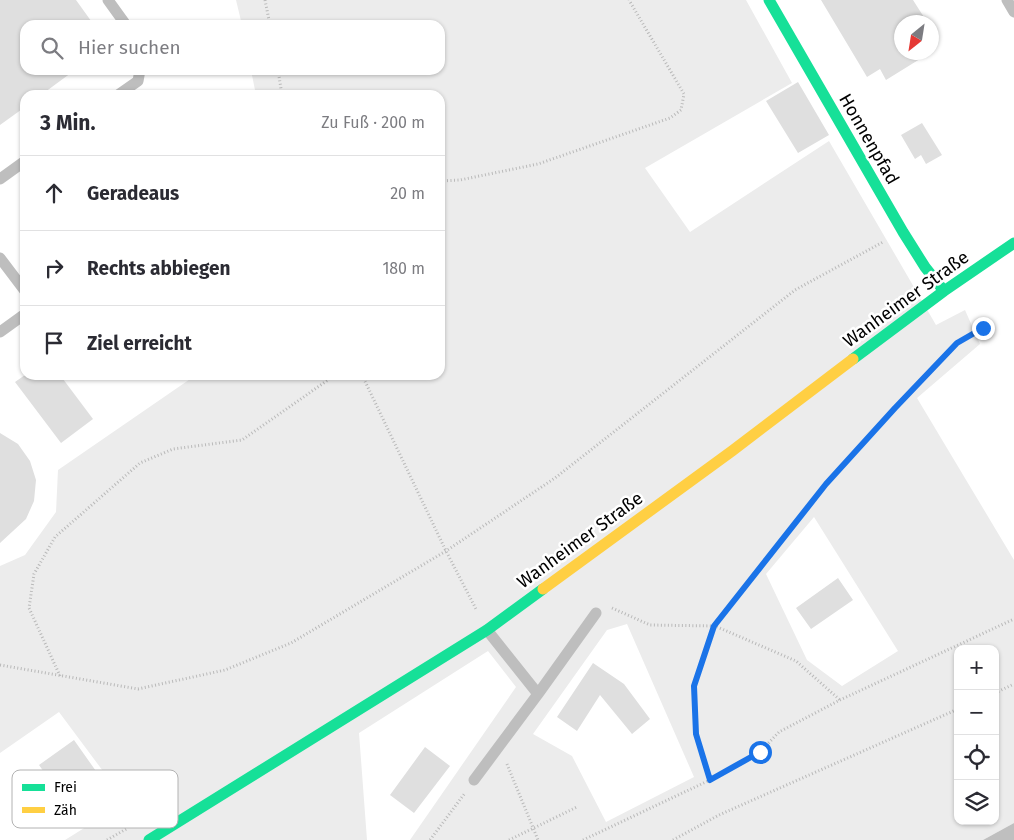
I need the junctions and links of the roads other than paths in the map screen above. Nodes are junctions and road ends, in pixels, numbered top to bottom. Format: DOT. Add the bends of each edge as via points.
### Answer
graph roads {
  1 [pos="108,0"];
  2 [pos="769,0"];
  3 [pos="1007,0"];
  4 [pos="1014,12"];
  5 [pos="122,20"];
  6 [pos="139,75"];
  7 [pos="125,90"];
  8 [pos="20,165"];
  9 [pos="0,179"];
  10 [pos="1014,243"];
  11 [pos="0,258"];
  12 [pos="20,284"];
  13 [pos="944,291"];
  14 [pos="20,318"];
  15 [pos="0,332"];
  16 [pos="596,613"];
  17 [pos="487,630"];
  18 [pos="538,694"];
  19 [pos="474,780"];
  20 [pos="178,822"];
  21 [pos="168,828"];
  22 [pos="149,840"];
  1 -- 5 [label="lane"];
  2 -- 13 [label="street, Honnenpfad" via="902,232"];
  3 -- 4 [label="lane"];
  6 -- 7 [label="lane" via="138,81"];
  8 -- 9 [label="lane"];
  10 -- 13 [label="street, Wanheimer Straße"];
  11 -- 12 [label="lane"];
  13 -- 17 [label="street, Wanheimer Straße"];
  14 -- 15 [label="lane"];
  16 -- 18 [label="lane"];
  17 -- 18 [label="lane"];
  17 -- 20 [label="street, Wanheimer Straße"];
  18 -- 19 [label="lane"];
  21 -- 22 [label="street, Wanheimer Straße"];
}
